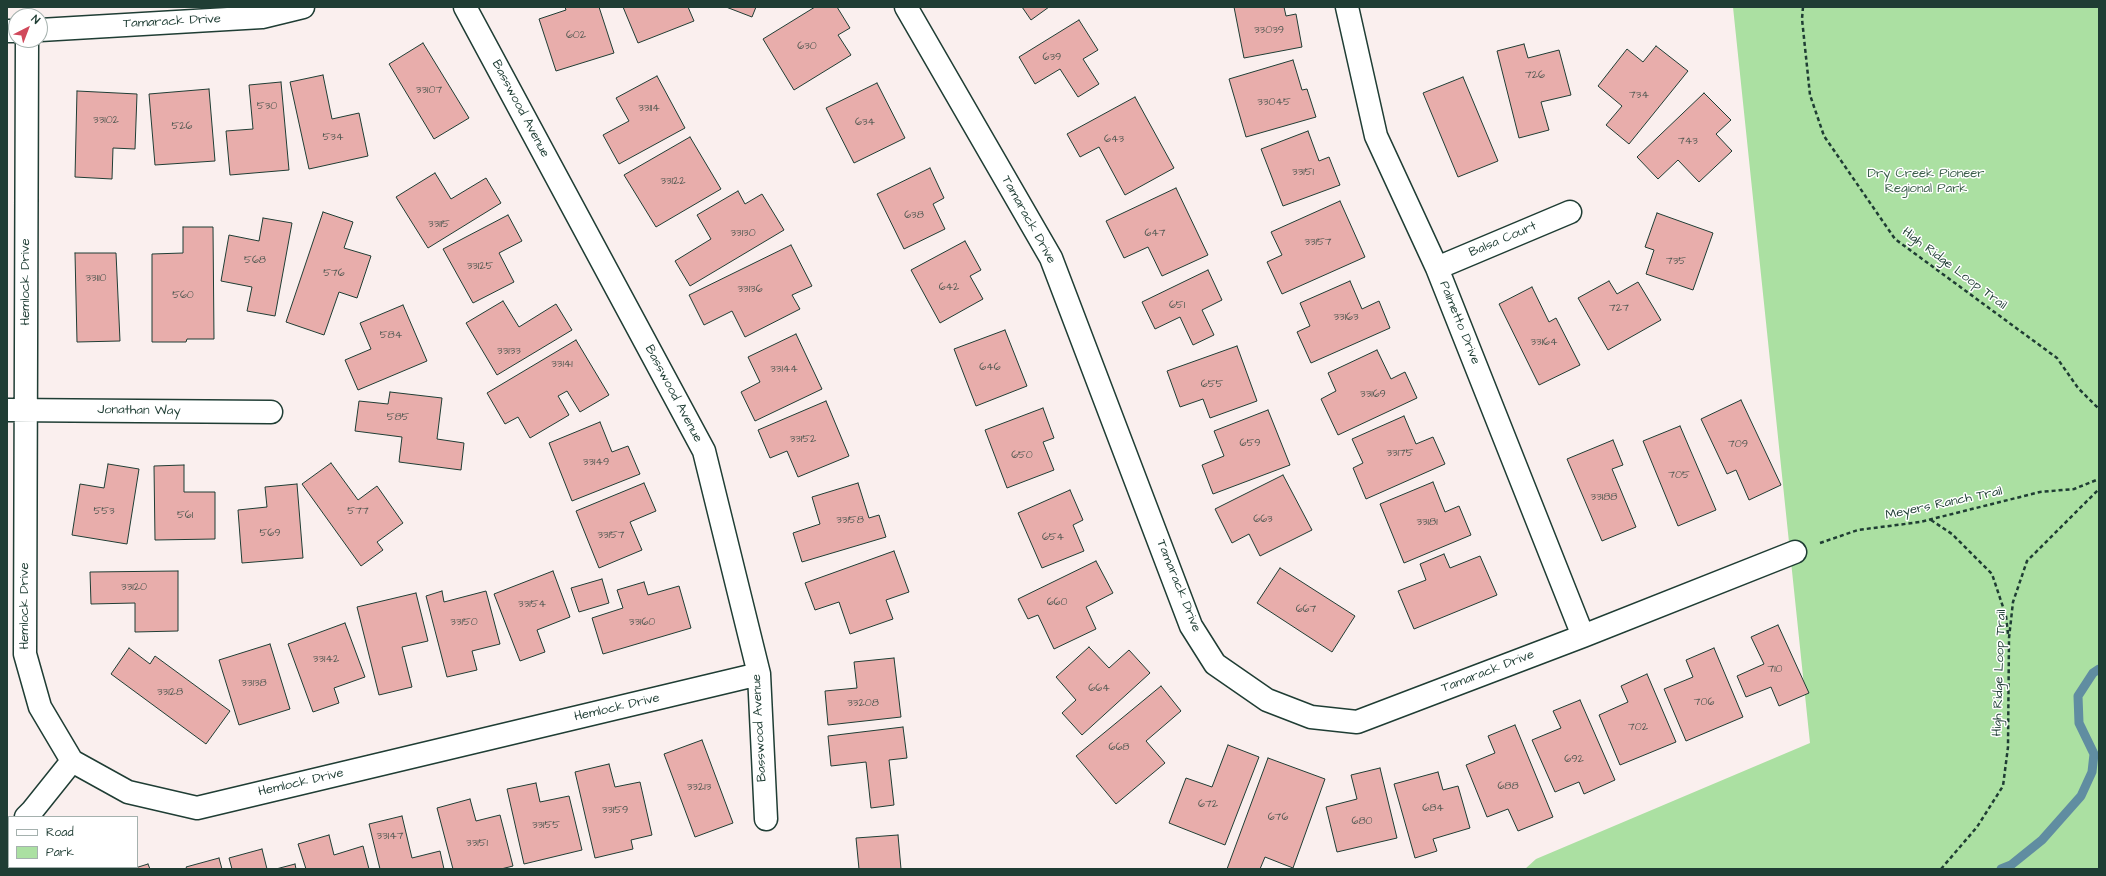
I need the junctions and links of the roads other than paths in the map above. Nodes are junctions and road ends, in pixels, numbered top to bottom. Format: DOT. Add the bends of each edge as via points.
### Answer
graph roads {
  1 [pos="303,7"];
  2 [pos="465,7"];
  3 [pos="906,7"];
  4 [pos="1347,7"];
  5 [pos="48,30"];
  6 [pos="27,48"];
  7 [pos="1570,212"];
  8 [pos="1437,268"];
  9 [pos="16,410"];
  10 [pos="271,412"];
  11 [pos="1795,552"];
  12 [pos="1583,636"];
  13 [pos="759,674"];
  14 [pos="72,761"];
  15 [pos="27,816"];
  16 [pos="766,819"];
  1 -- 5 [label="street, Tamarack Drive" via="262,17"];
  2 -- 13 [label="street, Basswood Avenue" via="704,451"];
  3 -- 12 [label="street, Tamarack Drive" via="1052,258 1191,626 1215,664 1267,700 1311,717 1357,722"];
  4 -- 8 [label="street, Palmetto Drive" via="1376,136"];
  6 -- 9 [label="street, Hemlock Drive"];
  7 -- 8 [label="street, Balsa Court"];
  8 -- 12 [label="street, Palmetto Drive"];
  9 -- 10 [label="street, Jonathan Way"];
  9 -- 14 [label="street, Hemlock Drive" via="25,654 40,708"];
  11 -- 12 [label="street, Tamarack Drive"];
  13 -- 14 [label="street, Hemlock Drive" via="198,808 128,792"];
  13 -- 16 [label="street, Basswood Avenue"];
  14 -- 15 [label="street"];
}
